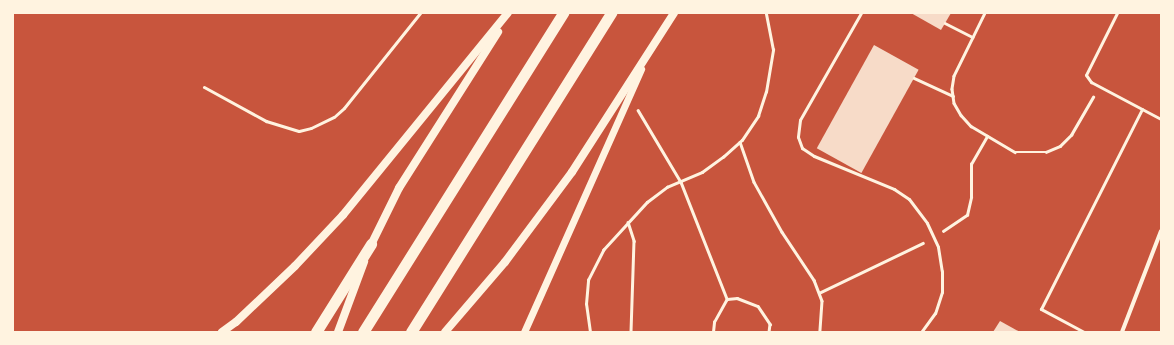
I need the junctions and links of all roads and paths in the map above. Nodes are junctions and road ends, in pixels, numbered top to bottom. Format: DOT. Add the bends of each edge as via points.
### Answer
graph roads {
  1 [pos="420,13"];
  2 [pos="509,13"];
  3 [pos="563,13"];
  4 [pos="611,13"];
  5 [pos="674,13"];
  6 [pos="766,13"];
  7 [pos="861,13"];
  8 [pos="985,13"];
  9 [pos="1117,13"];
  10 [pos="945,23"];
  11 [pos="973,37"];
  12 [pos="647,56"];
  13 [pos="914,78"];
  14 [pos="204,87"];
  15 [pos="1099,87"];
  16 [pos="629,96"];
  17 [pos="953,96"];
  18 [pos="1142,109"];
  19 [pos="1161,119"];
  20 [pos="740,142"];
  21 [pos="681,182"];
  22 [pos="628,222"];
  23 [pos="1161,231"];
  24 [pos="371,244"];
  25 [pos="727,298"];
  26 [pos="222,332"];
  27 [pos="316,332"];
  28 [pos="338,332"];
  29 [pos="363,332"];
  30 [pos="411,332"];
  31 [pos="445,332"];
  32 [pos="524,332"];
  33 [pos="590,332"];
  34 [pos="631,332"];
  35 [pos="712,332"];
  36 [pos="769,332"];
  37 [pos="820,332"];
  38 [pos="921,332"];
  39 [pos="1084,332"];
  40 [pos="1122,332"];
  1 -- 14 [label="lane" via="344,108 334,117 311,128 299,131 266,122"];
  2 -- 24 [label="main road" via="399,188"];
  2 -- 26 [label="main road" via="342,215 295,266"];
  3 -- 29 [label="highway"];
  4 -- 30 [label="highway"];
  5 -- 12 [label="main road"];
  6 -- 20 [label="path" via="773,50 766,92 758,116"];
  7 -- 38 [label="lane" via="800,120 798,137 802,148 814,156 894,189 909,199 927,223 938,247 942,292 935,313"];
  8 -- 11 [label="path"];
  9 -- 15 [label="lane" via="1086,70 1087,78"];
  10 -- 11 [label="path"];
  11 -- 17 [label="path" via="954,76"];
  12 -- 16 [label="street"];
  12 -- 31 [label="main road" via="572,172 505,262"];
  13 -- 17 [label="path"];
  15 -- 17 [label="path" via="1071,134 1060,146 1046,152 1029,154 1015,152 971,126 961,115"];
  15 -- 18 [label="lane"];
  16 -- 21 [label="path"];
  16 -- 32 [label="street"];
  18 -- 19 [label="lane"];
  18 -- 39 [label="lane" via="1041,309"];
  20 -- 21 [label="path" via="702,172"];
  20 -- 37 [label="path" via="754,182 782,232 814,280 822,301"];
  21 -- 22 [label="path" via="667,187"];
  21 -- 25 [label="path"];
  22 -- 33 [label="path" via="603,250 588,280 586,304"];
  22 -- 34 [label="path" via="634,241"];
  23 -- 40 [label="street"];
  24 -- 27 [label="highway"];
  24 -- 28 [label="main road"];
  25 -- 35 [label="path" via="714,322"];
  25 -- 36 [label="path" via="737,298 758,306 770,324"];
}
